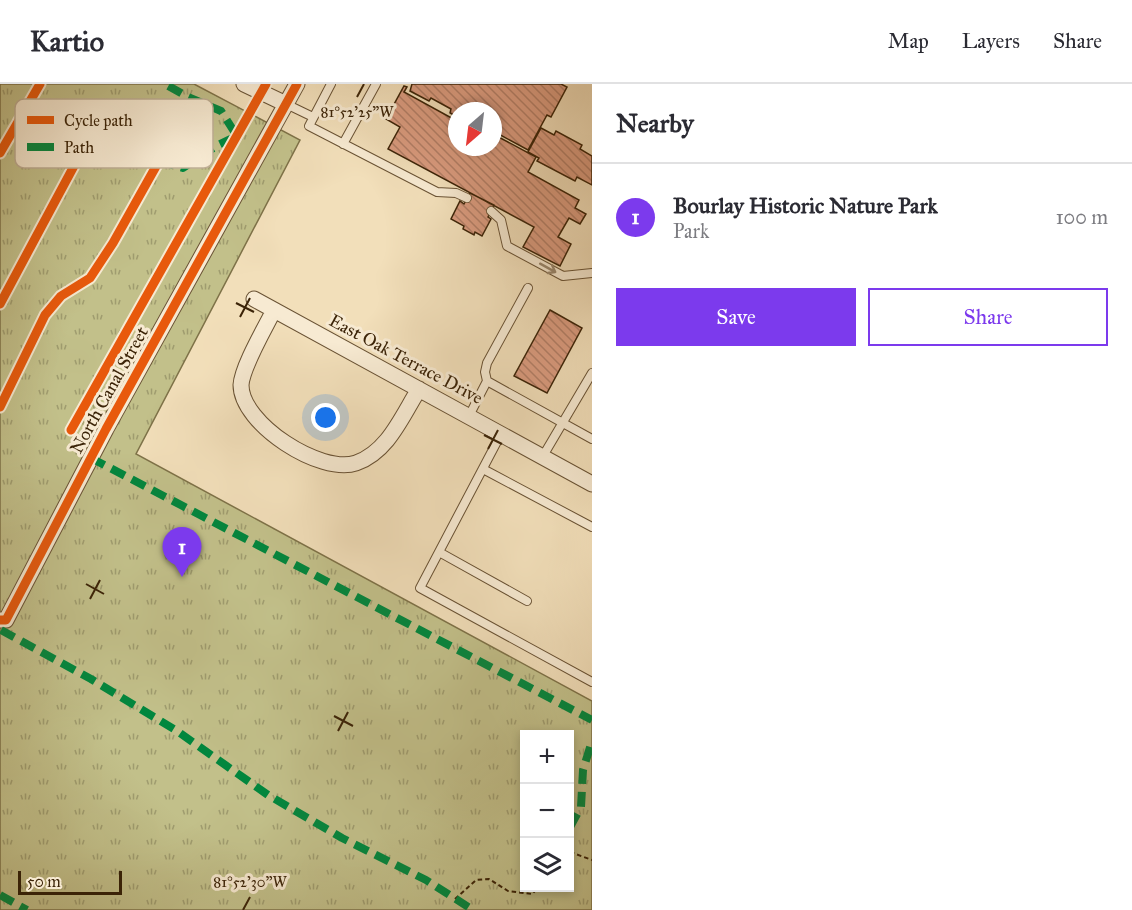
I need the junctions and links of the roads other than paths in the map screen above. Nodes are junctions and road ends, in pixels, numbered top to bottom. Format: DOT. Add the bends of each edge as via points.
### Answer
graph roads {
  1 [pos="244,84"];
  2 [pos="297,84"];
  3 [pos="331,84"];
  4 [pos="376,84"];
  5 [pos="286,104"];
  6 [pos="313,117"];
  7 [pos="343,144"];
  8 [pos="467,198"];
  9 [pos="491,211"];
  10 [pos="592,273"];
  11 [pos="528,288"];
  12 [pos="254,299"];
  13 [pos="274,310"];
  14 [pos="592,373"];
  15 [pos="487,381"];
  16 [pos="419,389"];
  17 [pos="469,416"];
  18 [pos="564,424"];
  19 [pos="501,434"];
  20 [pos="592,439"];
  21 [pos="541,455"];
  22 [pos="483,469"];
  23 [pos="592,484"];
  24 [pos="592,527"];
  25 [pos="439,552"];
  26 [pos="527,601"];
  27 [pos="3,620"];
  28 [pos="592,682"];
  1 -- 5 [label="street"];
  2 -- 5 [label="street, North Canal Street"];
  3 -- 6 [label="lane"];
  4 -- 7 [label="lane"];
  5 -- 6 [label="lane"];
  5 -- 27 [label="street, North Canal Street"];
  6 -- 7 [label="lane" via="309,126"];
  7 -- 8 [label="lane" via="437,192"];
  9 -- 10 [label="lane, one-way" via="501,220 507,246 562,276"];
  11 -- 15 [label="lane" via="487,363"];
  12 -- 13 [label="street, East Oak Terrace Drive"];
  13 -- 16 [label="street, East Oak Terrace Drive"];
  13 -- 16 [label="street" via="250,358 242,385 251,412 276,438 315,459 354,464 385,444"];
  14 -- 18 [label="lane"];
  15 -- 17 [label="lane"];
  15 -- 18 [label="lane"];
  16 -- 17 [label="street, East Oak Terrace Drive"];
  17 -- 19 [label="street, East Oak Terrace Drive"];
  18 -- 20 [label="lane"];
  18 -- 21 [label="lane"];
  19 -- 21 [label="street, East Oak Terrace Drive"];
  19 -- 22 [label="lane"];
  21 -- 23 [label="street, East Oak Terrace Drive"];
  22 -- 24 [label="lane"];
  22 -- 25 [label="lane"];
  25 -- 26 [label="lane"];
  25 -- 28 [label="lane" via="420,588"];
}
